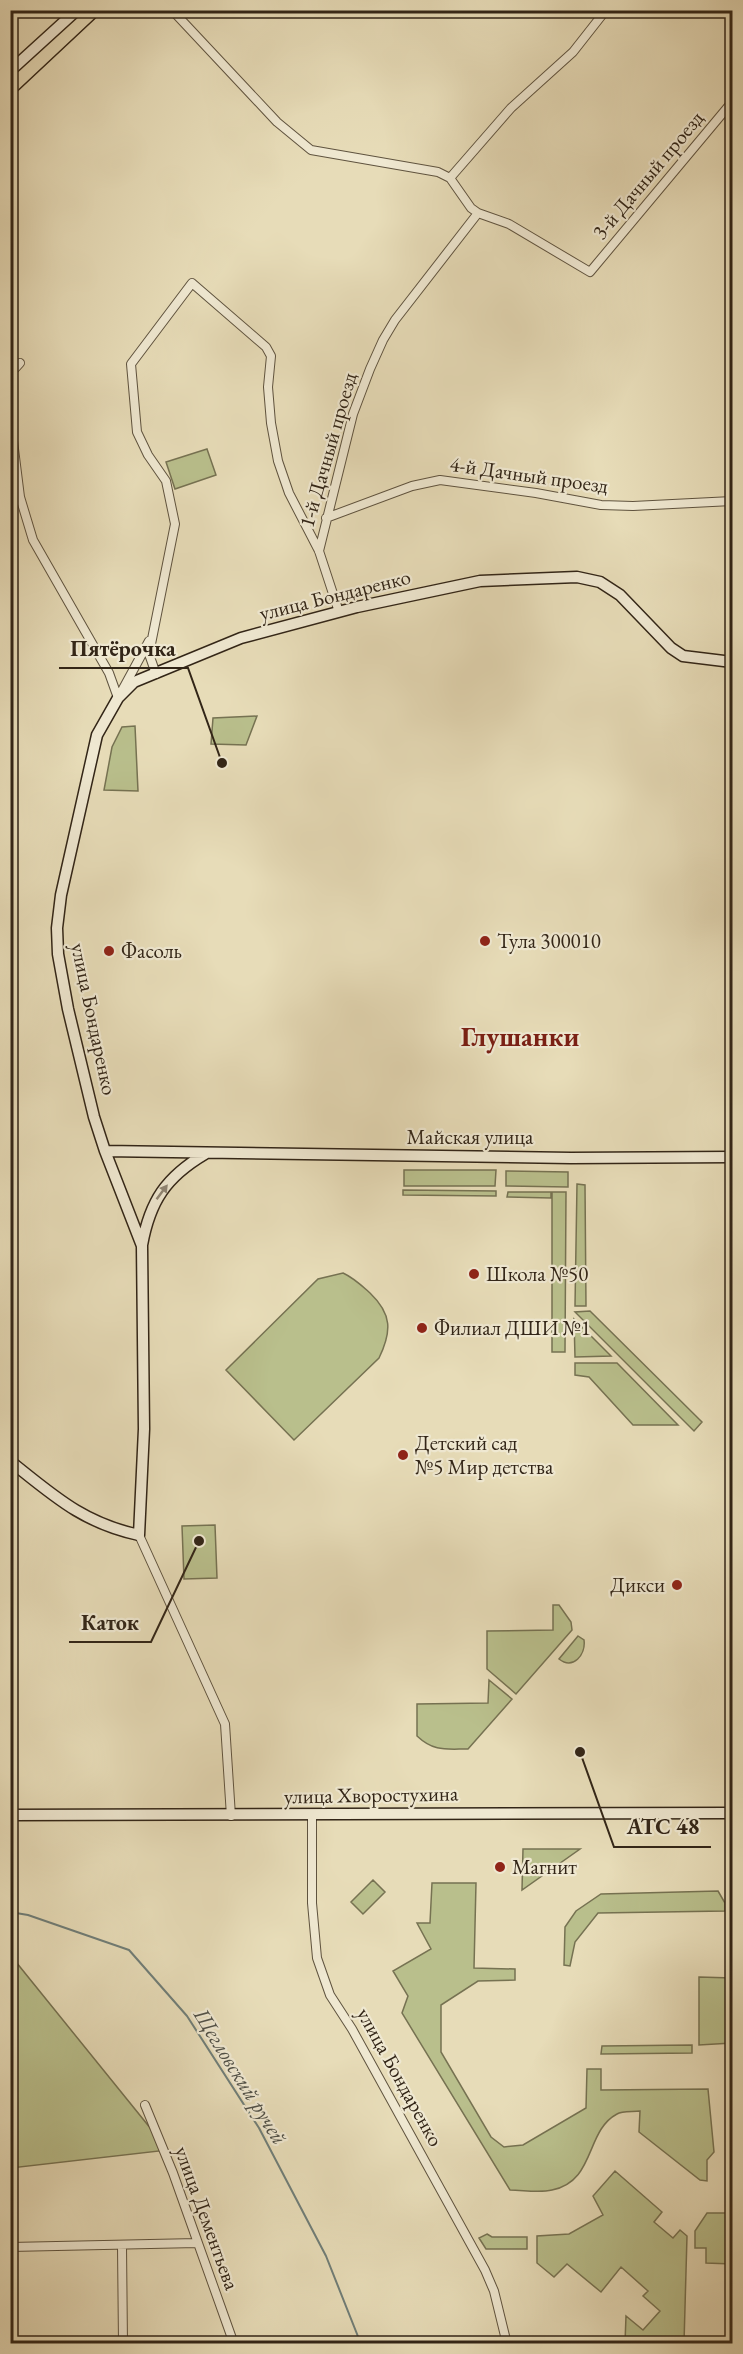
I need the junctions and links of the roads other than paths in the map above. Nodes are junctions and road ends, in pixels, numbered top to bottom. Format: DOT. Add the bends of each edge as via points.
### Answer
graph roads {
  1 [pos="76,10"];
  2 [pos="172,10"];
  3 [pos="606,10"];
  4 [pos="10,71"];
  5 [pos="732,102"];
  6 [pos="450,178"];
  7 [pos="478,213"];
  8 [pos="20,363"];
  9 [pos="10,374"];
  10 [pos="10,417"];
  11 [pos="732,501"];
  12 [pos="326,518"];
  13 [pos="319,552"];
  14 [pos="339,612"];
  15 [pos="153,634"];
  16 [pos="732,662"];
  17 [pos="156,674"];
  18 [pos="117,698"];
  19 [pos="105,1151"];
  20 [pos="207,1153"];
  21 [pos="732,1157"];
  22 [pos="142,1246"];
  23 [pos="10,1461"];
  24 [pos="139,1535"];
  25 [pos="732,1813"];
  26 [pos="10,1815"];
  27 [pos="312,1815"];
  28 [pos="231,1816"];
  29 [pos="145,2105"];
  30 [pos="196,2243"];
  31 [pos="122,2246"];
  32 [pos="10,2247"];
  33 [pos="123,2343"];
  34 [pos="234,2343"];
  35 [pos="507,2343"];
  1 -- 4 [label="street"];
  2 -- 6 [label="street" via="277,122 311,150 438,172"];
  3 -- 6 [label="street" via="573,52 511,108"];
  5 -- 7 [label="street, 3-й Дачный проезд" via="590,272 508,224"];
  6 -- 7 [label="street"];
  7 -- 12 [label="street, 1-й Дачный проезд" via="383,340 353,414"];
  8 -- 9 [label="street"];
  10 -- 18 [label="street" via="20,497 33,540 109,673"];
  11 -- 12 [label="street, 4-й Дачный проезд" via="601,505 440,480 412,486"];
  12 -- 13 [label="street, 1-й Дачный проезд"];
  13 -- 14 [label="street"];
  13 -- 15 [label="street" via="289,493 279,461 268,387 272,356 192,283 132,364 137,432 166,481 175,524"];
  14 -- 16 [label="street, улица Бондаренко" via="480,581 577,577 600,582 620,595 654,633 683,656"];
  14 -- 17 [label="street, улица Бондаренко" via="241,638"];
  15 -- 17 [label="street" via="149,654"];
  15 -- 18 [label="street"];
  17 -- 18 [label="street, улица Бондаренко" via="134,682"];
  18 -- 19 [label="street, улица Бондаренко" via="97,735 57,928 68,1009"];
  19 -- 20 [label="street, Майская улица"];
  19 -- 22 [label="street, улица Бондаренко"];
  20 -- 21 [label="street, Майская улица"];
  22 -- 20 [label="street, one-way" via="147,1219 161,1193 180,1171"];
  22 -- 24 [label="street, улица Бондаренко" via="144,1429"];
  23 -- 24 [label="street" via="81,1515"];
  24 -- 28 [label="street, улица Бондаренко" via="225,1724"];
  25 -- 27 [label="street, улица Хворостухина"];
  26 -- 28 [label="street, улица Хворостухина"];
  27 -- 28 [label="street, улица Хворостухина"];
  27 -- 35 [label="street, улица Бондаренко" via="312,1903 320,1969 330,1995 485,2270"];
  29 -- 30 [label="street, улица Дементьева"];
  30 -- 31 [label="street"];
  30 -- 34 [label="street, улица Дементьева"];
  31 -- 32 [label="street"];
  31 -- 33 [label="street"];
}
